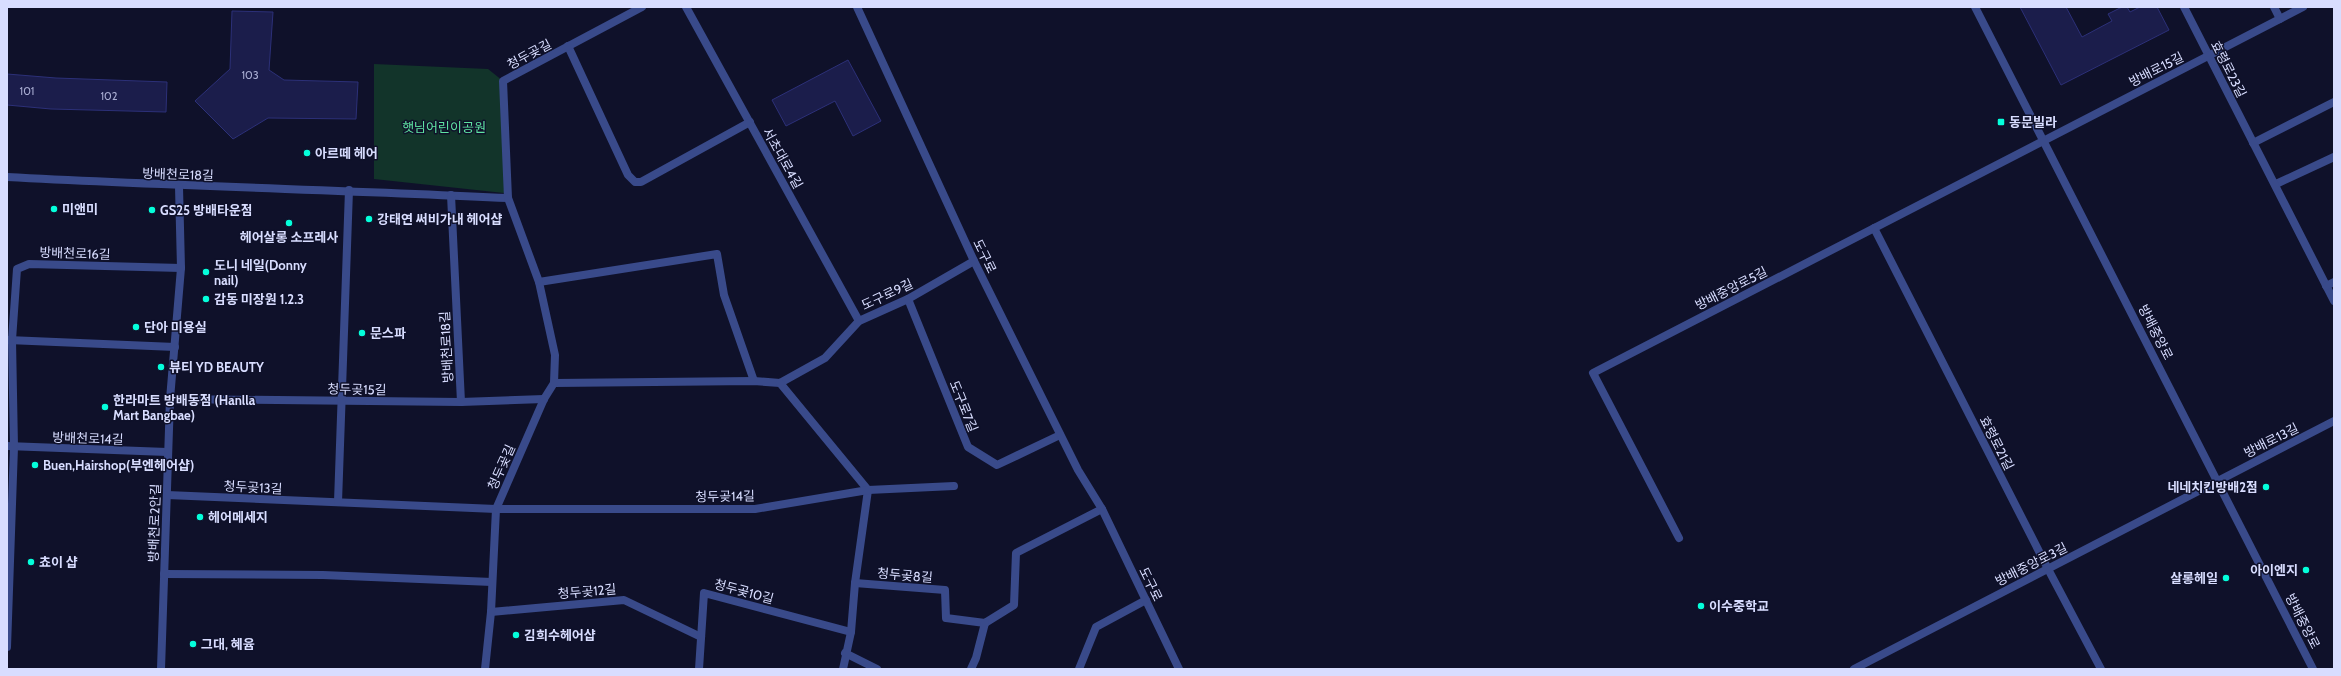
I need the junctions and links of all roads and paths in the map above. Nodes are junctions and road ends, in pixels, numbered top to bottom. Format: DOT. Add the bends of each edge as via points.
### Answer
graph roads {
  1 [pos="642,7"];
  2 [pos="686,7"];
  3 [pos="857,7"];
  4 [pos="1975,7"];
  5 [pos="2184,7"];
  6 [pos="2274,7"];
  7 [pos="2303,7"];
  8 [pos="2280,18"];
  9 [pos="568,46"];
  10 [pos="2208,56"];
  11 [pos="2334,102"];
  12 [pos="750,122"];
  13 [pos="2043,140"];
  14 [pos="2253,143"];
  15 [pos="2334,157"];
  16 [pos="7,178"];
  17 [pos="2276,184"];
  18 [pos="179,187"];
  19 [pos="349,190"];
  20 [pos="452,195"];
  21 [pos="508,198"];
  22 [pos="1874,228"];
  23 [pos="974,261"];
  24 [pos="181,268"];
  25 [pos="539,282"];
  26 [pos="2330,284"];
  27 [pos="908,299"];
  28 [pos="2334,301"];
  29 [pos="859,321"];
  30 [pos="10,340"];
  31 [pos="175,347"];
  32 [pos="754,381"];
  33 [pos="554,383"];
  34 [pos="780,383"];
  35 [pos="170,399"];
  36 [pos="544,399"];
  37 [pos="343,401"];
  38 [pos="461,402"];
  39 [pos="2334,421"];
  40 [pos="1060,435"];
  41 [pos="11,447"];
  42 [pos="167,452"];
  43 [pos="2218,481"];
  44 [pos="954,486"];
  45 [pos="868,490"];
  46 [pos="167,495"];
  47 [pos="338,502"];
  48 [pos="496,510"];
  49 [pos="1102,510"];
  50 [pos="1679,538"];
  51 [pos="2048,569"];
  52 [pos="164,574"];
  53 [pos="492,582"];
  54 [pos="855,583"];
  55 [pos="1146,600"];
  56 [pos="490,612"];
  57 [pos="986,623"];
  58 [pos="851,632"];
  59 [pos="701,637"];
  60 [pos="7,647"];
  61 [pos="845,653"];
  62 [pos="161,669"];
  63 [pos="485,669"];
  64 [pos="699,669"];
  65 [pos="843,669"];
  66 [pos="877,669"];
  67 [pos="971,669"];
  68 [pos="1079,669"];
  69 [pos="1179,669"];
  70 [pos="1854,669"];
  71 [pos="2101,669"];
  72 [pos="2313,669"];
  1 -- 9 [label="street, 청두곶길"];
  2 -- 12 [label="street, 서초대로4길"];
  3 -- 23 [label="street, 도구로"];
  4 -- 13 [label="street, 방배중앙로"];
  5 -- 10 [label="street, 효령로23길"];
  6 -- 8 [label="street"];
  7 -- 8 [label="street, 방배로15길"];
  8 -- 10 [label="street, 방배로15길"];
  9 -- 12 [label="street" via="628,175 635,182 641,182"];
  9 -- 21 [label="street, 청두곶길" via="503,81"];
  10 -- 13 [label="street, 방배로15길"];
  10 -- 14 [label="street, 효령로23길"];
  11 -- 14 [label="street"];
  12 -- 29 [label="street, 서초대로4길"];
  13 -- 22 [label="street, 방배중앙로5길"];
  13 -- 43 [label="street, 방배중앙로"];
  14 -- 17 [label="street, 효령로23길"];
  15 -- 17 [label="street"];
  16 -- 18 [label="street, 방배천로18길"];
  17 -- 26 [label="street, 효령로23길"];
  18 -- 19 [label="street, 방배천로18길"];
  18 -- 24 [label="street, 방배천로2안길"];
  19 -- 20 [label="street, 방배천로18길"];
  19 -- 37 [label="street"];
  20 -- 21 [label="street, 방배천로18길"];
  20 -- 38 [label="street, 방배천로18길"];
  21 -- 25 [label="street, 청두곶길"];
  22 -- 50 [label="street, 방배중앙로5길" via="1593,373"];
  22 -- 51 [label="street, 효령로21길"];
  23 -- 27 [label="street, 도구로9길"];
  23 -- 40 [label="street, 도구로"];
  24 -- 30 [label="street, 방배천로16길" via="29,264 23,266 17,269"];
  24 -- 31 [label="street, 방배천로2안길"];
  25 -- 32 [label="street" via="717,254 724,295"];
  25 -- 33 [label="street, 청두곶길" via="555,355"];
  26 -- 28 [label="street, 효령로23길"];
  27 -- 29 [label="street, 도구로9길"];
  27 -- 40 [label="street, 도구로7길" via="968,447 997,465"];
  29 -- 34 [label="street, 도구로9길" via="825,358"];
  30 -- 31 [label="street"];
  30 -- 41 [label="street"];
  31 -- 35 [label="street, 방배천로2안길"];
  32 -- 33 [label="street"];
  32 -- 34 [label="street"];
  33 -- 36 [label="street, 청두곶길"];
  34 -- 45 [label="street"];
  35 -- 37 [label="street, 청두곶15길"];
  35 -- 42 [label="street, 방배천로2안길"];
  36 -- 38 [label="street, 청두곶15길"];
  36 -- 48 [label="street, 청두곶길"];
  37 -- 38 [label="street, 청두곶15길"];
  37 -- 47 [label="street"];
  39 -- 43 [label="street, 방배로13길"];
  40 -- 49 [label="street, 도구로"];
  41 -- 42 [label="street, 방배천로14길"];
  41 -- 60 [label="street"];
  42 -- 46 [label="street, 방배천로2안길"];
  43 -- 51 [label="street, 방배중앙로3길"];
  43 -- 72 [label="street, 방배중앙로"];
  44 -- 45 [label="street, 청두곶14길"];
  45 -- 48 [label="street, 청두곶14길" via="755,509"];
  45 -- 54 [label="street"];
  46 -- 47 [label="street, 청두곶13길"];
  46 -- 52 [label="street, 방배천로2안길"];
  47 -- 48 [label="street, 청두곶13길"];
  48 -- 53 [label="street, 청두곶길"];
  49 -- 55 [label="street, 도구로"];
  49 -- 57 [label="street" via="1016,553 1014,605"];
  51 -- 70 [label="street, 방배중앙로3길"];
  51 -- 71 [label="street, 효령로21길"];
  52 -- 53 [label="street" via="337,576"];
  52 -- 62 [label="street, 방배천로2안길"];
  53 -- 56 [label="street, 청두곶길"];
  54 -- 57 [label="street, 청두곶8길" via="945,590 946,618"];
  54 -- 58 [label="street"];
  55 -- 68 [label="street" via="1096,627"];
  55 -- 69 [label="street, 도구로"];
  56 -- 59 [label="street, 청두곶12길" via="624,600"];
  56 -- 63 [label="street, 청두곶길"];
  57 -- 67 [label="street"];
  58 -- 59 [label="street, 청두곶10길" via="704,593"];
  58 -- 61 [label="street"];
  59 -- 64 [label="street, 청두곶10길"];
  61 -- 65 [label="street"];
  61 -- 66 [label="street"];
}
